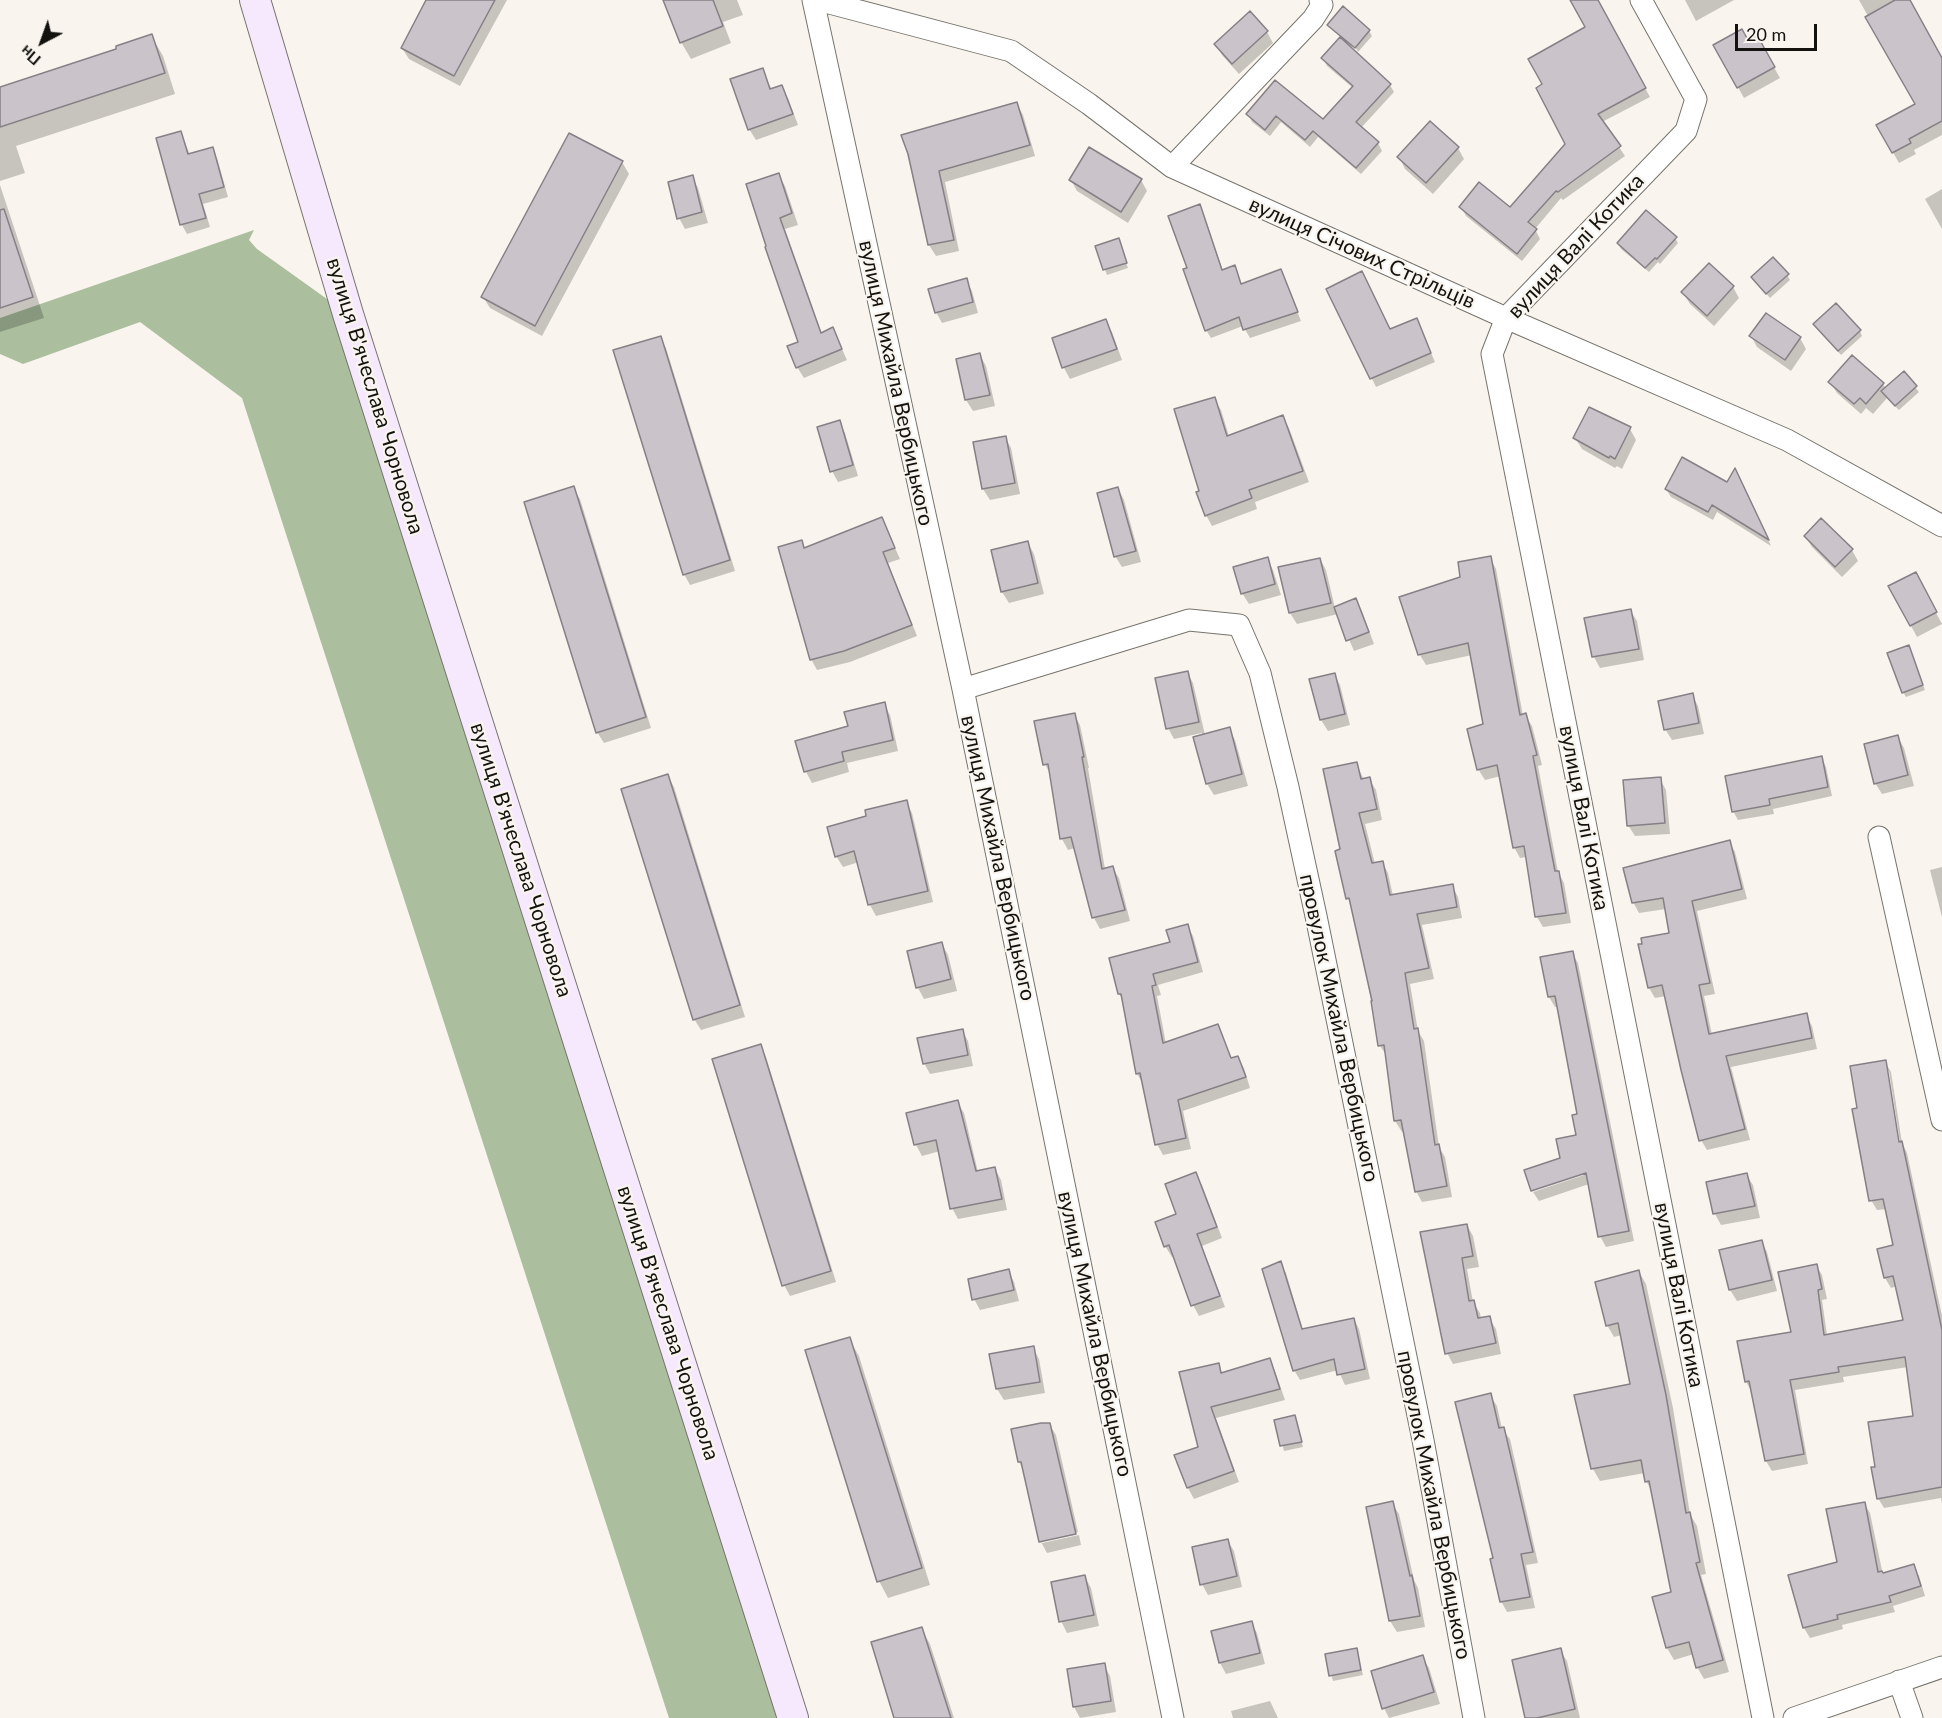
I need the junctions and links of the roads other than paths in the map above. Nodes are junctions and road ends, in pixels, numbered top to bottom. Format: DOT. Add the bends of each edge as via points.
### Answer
graph roads {
  1 [pos="255,0"];
  2 [pos="813,0"];
  3 [pos="818,0"];
  4 [pos="1320,0"];
  5 [pos="1641,0"];
  6 [pos="1172,167"];
  7 [pos="1506,318"];
  8 [pos="1942,526"];
  9 [pos="963,688"];
  10 [pos="1879,837"];
  11 [pos="1942,1120"];
  12 [pos="1942,1666"];
  13 [pos="1899,1681"];
  14 [pos="793,1718"];
  15 [pos="1173,1718"];
  16 [pos="1474,1718"];
  17 [pos="1763,1718"];
  18 [pos="1794,1718"];
  19 [pos="1912,1718"];
  1 -- 14 [label="street, вулиця В'ячеслава Чорновола" via="348,314"];
  2 -- 9 [label="street, вулиця Михайла Вербицького"];
  3 -- 6 [label="street, вулиця Січових Стрільців" via="1011,51"];
  4 -- 6 [label="street" via="1322,5 1313,19"];
  5 -- 7 [label="street, вулиця Валі Котика" via="1696,99 1686,131"];
  6 -- 7 [label="street, вулиця Січових Стрільців"];
  7 -- 8 [label="street, вулиця Січових Стрільців" via="1787,440"];
  7 -- 17 [label="street, вулиця Валі Котика" via="1492,354"];
  9 -- 15 [label="street, вулиця Михайла Вербицького"];
  9 -- 16 [label="street, провулок Михайла Вербицького" via="1189,620 1239,625 1260,673 1314,906 1423,1440"];
  10 -- 11 [label="street"];
  12 -- 13 [label="street"];
  13 -- 18 [label="street"];
  13 -- 19 [label="street"];
}
